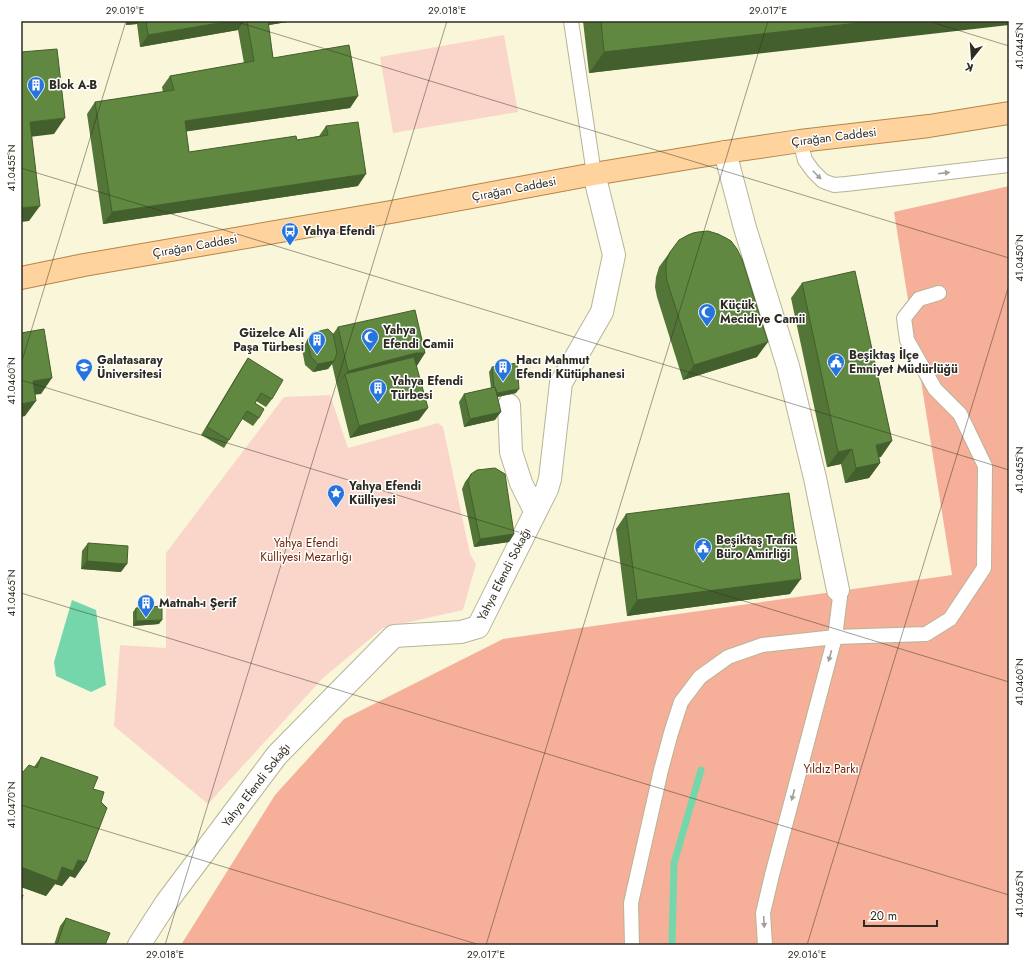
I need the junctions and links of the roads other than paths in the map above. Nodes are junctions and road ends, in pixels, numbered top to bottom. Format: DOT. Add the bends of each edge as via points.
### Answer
graph roads {
  1 [pos="571,21"];
  2 [pos="1009,113"];
  3 [pos="800,141"];
  4 [pos="725,152"];
  5 [pos="1009,165"];
  6 [pos="594,174"];
  7 [pos="21,278"];
  8 [pos="939,293"];
  9 [pos="509,405"];
  10 [pos="536,511"];
  11 [pos="838,590"];
  12 [pos="835,637"];
  13 [pos="139,945"];
  14 [pos="632,945"];
  15 [pos="765,945"];
  1 -- 6 [label="lane"];
  2 -- 3 [label="main road, Çırağan Caddesi" via="929,126"];
  3 -- 4 [label="main road, Çırağan Caddesi"];
  3 -- 5 [label="lane, one-way" via="805,160 813,171 823,181 834,185"];
  4 -- 6 [label="main road, Çırağan Caddesi"];
  4 -- 11 [label="street" via="745,228 788,366"];
  6 -- 7 [label="main road, Çırağan Caddesi"];
  6 -- 10 [label="street, Yahya Efendi Sokağı" via="614,255 602,312 561,383 550,479"];
  8 -- 12 [label="lane" via="919,299 904,318 907,340 935,389 960,414 985,466 984,568 950,619 926,634"];
  9 -- 10 [label="street" via="511,452 521,483"];
  10 -- 13 [label="street, Yahya Efendi Sokağı" via="478,627 461,632 394,636 277,755 166,903"];
  11 -- 12 [label="lane" via="840,597"];
  12 -- 14 [label="lane" via="762,645 728,657 700,677 681,702 661,770 631,903"];
  12 -- 15 [label="lane, one-way" via="768,890 763,913"];
}
